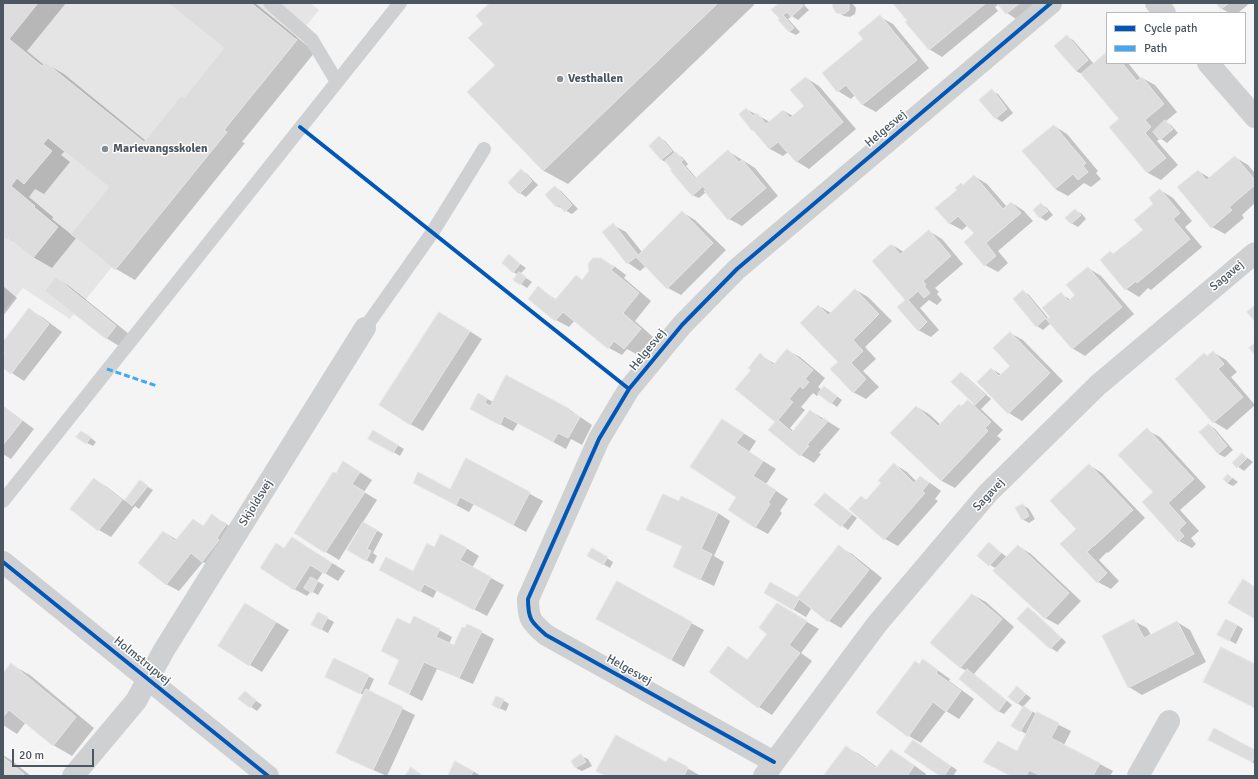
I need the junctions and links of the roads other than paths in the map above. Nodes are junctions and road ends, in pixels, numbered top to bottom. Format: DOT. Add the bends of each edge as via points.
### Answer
graph roads {
  1 [pos="270,3"];
  2 [pos="400,3"];
  3 [pos="1051,3"];
  4 [pos="1156,3"];
  5 [pos="1164,12"];
  6 [pos="1209,64"];
  7 [pos="337,82"];
  8 [pos="1255,116"];
  9 [pos="484,149"];
  10 [pos="1255,253"];
  11 [pos="365,328"];
  12 [pos="3,501"];
  13 [pos="3,562"];
  14 [pos="148,678"];
  15 [pos="1169,721"];
  16 [pos="769,769"];
  17 [pos="73,776"];
  18 [pos="268,776"];
  19 [pos="1138,776"];
  1 -- 7 [label="lane" via="312,40"];
  2 -- 7 [label="lane"];
  3 -- 16 [label="street, Helgesvej" via="737,269 682,325 629,389 599,439 528,598 528,613 546,636"];
  4 -- 5 [label="street"];
  6 -- 8 [label="street"];
  7 -- 12 [label="lane"];
  9 -- 11 [label="lane" via="432,233"];
  10 -- 16 [label="street, Sagavej" via="1098,385 988,493 877,624"];
  11 -- 14 [label="street, Skjoldsvej"];
  13 -- 14 [label="street, Holmstrupvej"];
  14 -- 17 [label="street, Skjoldsvej" via="136,701"];
  14 -- 18 [label="street, Holmstrupvej"];
  15 -- 19 [label="street"];
}
